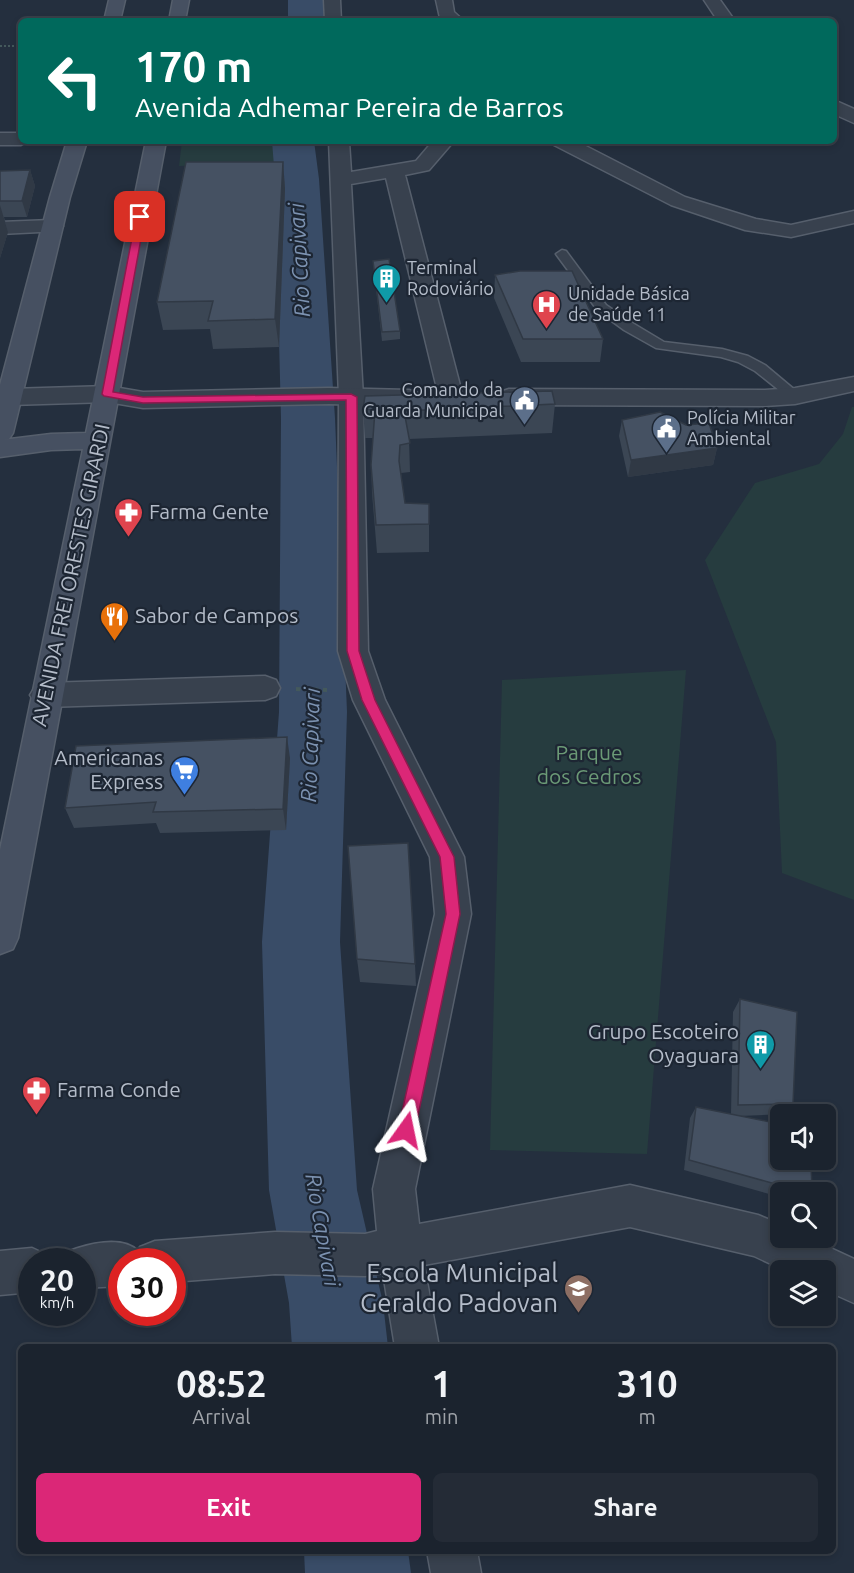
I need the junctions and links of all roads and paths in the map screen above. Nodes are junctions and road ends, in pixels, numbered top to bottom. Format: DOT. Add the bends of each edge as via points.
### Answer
graph roads {
  1 [pos="117,0"];
  2 [pos="181,0"];
  3 [pos="332,0"];
  4 [pos="444,0"];
  5 [pos="712,0"];
  6 [pos="113,18"];
  7 [pos="178,18"];
  8 [pos="333,18"];
  9 [pos="452,18"];
  10 [pos="725,18"];
  11 [pos="0,46"];
  12 [pos="18,46"];
  13 [pos="837,92"];
  14 [pos="854,95"];
  15 [pos="837,108"];
  16 [pos="854,117"];
  17 [pos="0,139"];
  18 [pos="18,139"];
  19 [pos="76,144"];
  20 [pos="155,144"];
  21 [pos="339,144"];
  22 [pos="441,144"];
  23 [pos="567,144"];
  24 [pos="394,171"];
  25 [pos="341,180"];
  26 [pos="854,217"];
  27 [pos="52,226"];
  28 [pos="0,228"];
  29 [pos="562,254"];
  30 [pos="854,384"];
  31 [pos="795,396"];
  32 [pos="340,397"];
  33 [pos="471,397"];
  34 [pos="5,417"];
  35 [pos="103,417"];
  36 [pos="0,448"];
  37 [pos="275,688"];
  38 [pos="332,690"];
  39 [pos="46,695"];
  40 [pos="0,938"];
  41 [pos="382,1252"];
  42 [pos="186,1260"];
  43 [pos="18,1271"];
  44 [pos="0,1272"];
  45 [pos="854,1281"];
  46 [pos="416,1344"];
  47 [pos="453,1554"];
  48 [pos="456,1573"];
  1 -- 6 [label="main road"];
  2 -- 7 [label="main road"];
  3 -- 8 [label="street"];
  4 -- 9 [label="street" via="446,14"];
  5 -- 10 [label="street"];
  11 -- 12 [label="path"];
  13 -- 14 [label="street"];
  15 -- 16 [label="street"];
  17 -- 18 [label="street"];
  19 -- 27 [label="main road"];
  20 -- 35 [label="main road, AVENIDA FREI ORESTES GIRARDI"];
  21 -- 25 [label="street"];
  22 -- 24 [label="street" via="422,166"];
  23 -- 26 [label="street" via="678,201 753,225 791,231"];
  24 -- 25 [label="street"];
  24 -- 33 [label="street"];
  25 -- 32 [label="street"];
  27 -- 28 [label="street"];
  27 -- 34 [label="main road"];
  29 -- 31 [label="lane" via="602,308 629,327 662,345 743,359"];
  30 -- 31 [label="street"];
  31 -- 33 [label="street"];
  32 -- 33 [label="street"];
  32 -- 35 [label="street" via="143,400"];
  32 -- 41 [label="street" via="353,651 369,700 447,857 453,914"];
  34 -- 35 [label="street"];
  35 -- 36 [label="main road" via="51,442"];
  35 -- 39 [label="main road, AVENIDA FREI ORESTES GIRARDI"];
  37 -- 38 [label="path"];
  37 -- 39 [label="street"];
  39 -- 40 [label="main road, AVENIDA FREI ORESTES GIRARDI"];
  41 -- 42 [label="street" via="274,1253"];
  41 -- 45 [label="street" via="630,1206 758,1236"];
  41 -- 46 [label="street"];
  43 -- 44 [label="street"];
  47 -- 48 [label="street"];
}
